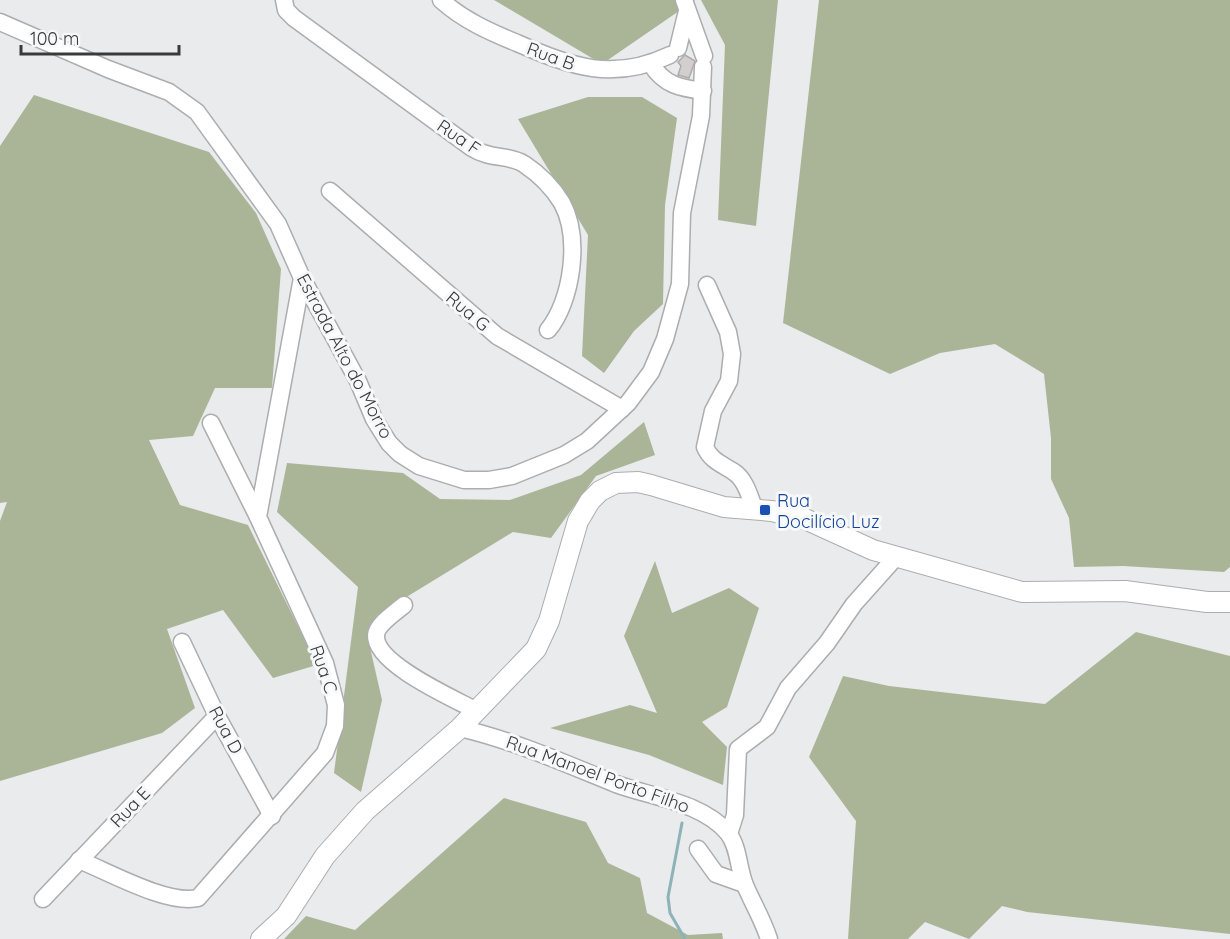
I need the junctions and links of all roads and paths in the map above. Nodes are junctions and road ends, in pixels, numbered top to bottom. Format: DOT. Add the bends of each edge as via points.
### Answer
graph roads {
  1 [pos="284,0"];
  2 [pos="441,0"];
  3 [pos="685,5"];
  4 [pos="0,22"];
  5 [pos="651,64"];
  6 [pos="703,91"];
  7 [pos="330,191"];
  8 [pos="302,278"];
  9 [pos="707,285"];
  10 [pos="548,330"];
  11 [pos="622,409"];
  12 [pos="211,423"];
  13 [pos="755,510"];
  14 [pos="258,517"];
  15 [pos="896,557"];
  16 [pos="1230,602"];
  17 [pos="404,605"];
  18 [pos="182,642"];
  19 [pos="477,711"];
  20 [pos="217,716"];
  21 [pos="460,728"];
  22 [pos="272,816"];
  23 [pos="729,834"];
  24 [pos="698,849"];
  25 [pos="79,860"];
  26 [pos="744,884"];
  27 [pos="43,899"];
  28 [pos="261,939"];
  29 [pos="769,939"];
  1 -- 10 [label="street, Rua F" via="286,10 294,18 472,148 493,158 517,160 553,190 567,219 570,266 565,301"];
  2 -- 5 [label="street, Rua B" via="489,32 560,62 615,70"];
  3 -- 5 [label="street, Rua B" via="674,51"];
  3 -- 6 [label="street, Estrada Alto do Morro" via="703,62"];
  4 -- 8 [label="street, Estrada Alto do Morro" via="186,102 278,224"];
  5 -- 6 [label="street" via="668,83"];
  6 -- 11 [label="street, Estrada Alto do Morro" via="684,193 676,304 651,372"];
  7 -- 11 [label="street, Rua G" via="497,336"];
  8 -- 11 [label="street, Estrada Alto do Morro" via="389,443 430,471 464,480 489,480 528,471 586,441"];
  8 -- 14 [label="street"];
  9 -- 13 [label="street" via="728,332 732,354 729,381 713,411 705,447 716,462 742,480"];
  12 -- 14 [label="street, Rua C"];
  13 -- 15 [label="main road" via="805,519"];
  13 -- 19 [label="main road" via="724,507 638,482 616,483 600,491 581,515 541,641"];
  14 -- 22 [label="street, Rua C" via="325,663 336,705 335,726 325,753"];
  15 -- 16 [label="main road" via="1022,592 1125,591"];
  15 -- 23 [label="street" via="854,603 788,688 767,728 738,748 735,815"];
  17 -- 19 [label="street" via="379,627 376,634 381,650 416,677"];
  18 -- 20 [label="street, Rua D"];
  19 -- 21 [label="main road"];
  20 -- 22 [label="street, Rua D"];
  20 -- 25 [label="street, Rua E"];
  21 -- 23 [label="street, Rua Manoel Porto Filho" via="519,744 616,784 684,806 709,817"];
  21 -- 28 [label="main road" via="365,811 329,851 286,916"];
  22 -- 25 [label="street, Rua C" via="198,898 186,901"];
  23 -- 26 [label="street"];
  24 -- 26 [label="street" via="716,874"];
  25 -- 27 [label="street, Rua E"];
  26 -- 29 [label="street"];
}
